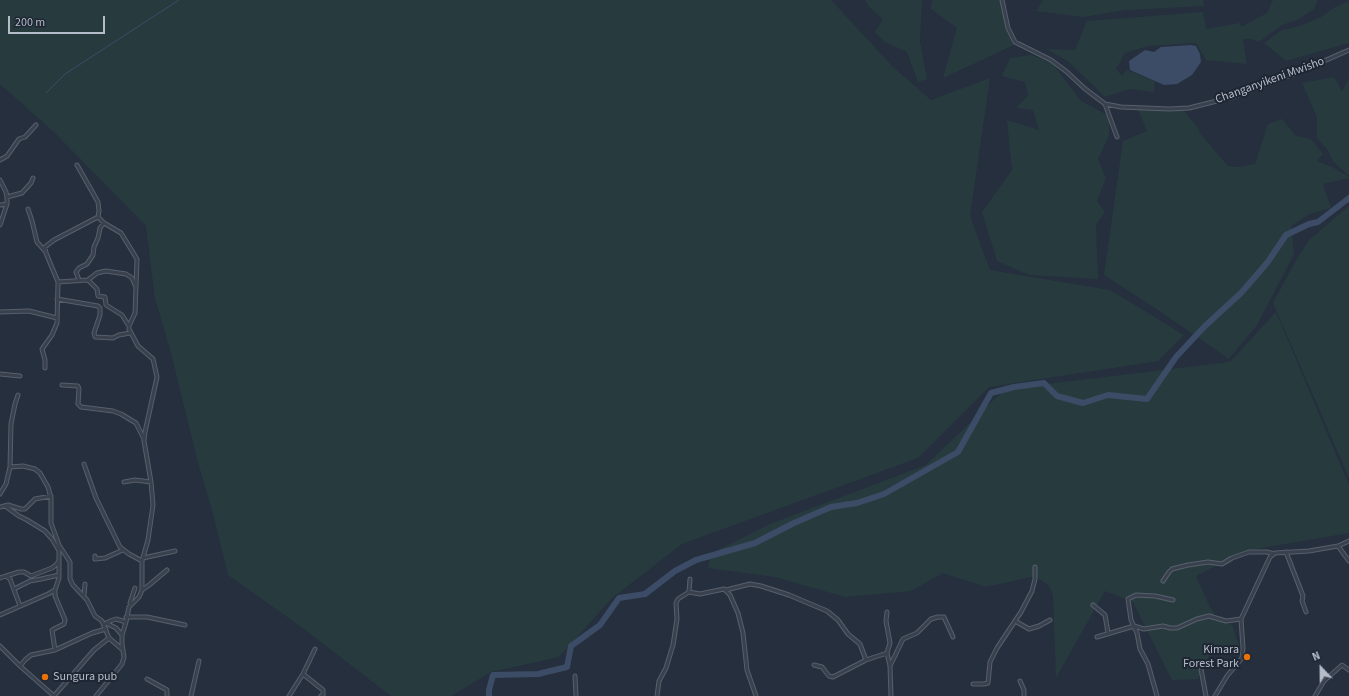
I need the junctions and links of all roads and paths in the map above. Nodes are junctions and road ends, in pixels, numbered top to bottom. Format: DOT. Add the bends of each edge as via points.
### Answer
graph roads {
  1 [pos="1002,0"];
  2 [pos="1349,50"];
  3 [pos="1105,104"];
  4 [pos="36,125"];
  5 [pos="1117,137"];
  6 [pos="0,160"];
  7 [pos="77,165"];
  8 [pos="33,178"];
  9 [pos="0,180"];
  10 [pos="7,197"];
  11 [pos="7,204"];
  12 [pos="0,205"];
  13 [pos="28,209"];
  14 [pos="98,217"];
  15 [pos="104,224"];
  16 [pos="0,225"];
  17 [pos="45,251"];
  18 [pos="79,280"];
  19 [pos="88,280"];
  20 [pos="58,282"];
  21 [pos="135,286"];
  22 [pos="57,299"];
  23 [pos="0,312"];
  24 [pos="57,318"];
  25 [pos="129,326"];
  26 [pos="130,333"];
  27 [pos="45,368"];
  28 [pos="0,374"];
  29 [pos="20,376"];
  30 [pos="62,385"];
  31 [pos="18,395"];
  32 [pos="144,441"];
  33 [pos="84,464"];
  34 [pos="10,467"];
  35 [pos="124,482"];
  36 [pos="151,482"];
  37 [pos="0,494"];
  38 [pos="51,496"];
  39 [pos="5,506"];
  40 [pos="0,507"];
  41 [pos="1349,541"];
  42 [pos="1338,546"];
  43 [pos="58,547"];
  44 [pos="123,550"];
  45 [pos="175,551"];
  46 [pos="1286,552"];
  47 [pos="1274,554"];
  48 [pos="95,556"];
  49 [pos="59,559"];
  50 [pos="143,560"];
  51 [pos="1349,562"];
  52 [pos="1035,567"];
  53 [pos="166,570"];
  54 [pos="59,574"];
  55 [pos="6,576"];
  56 [pos="0,578"];
  57 [pos="690,579"];
  58 [pos="1163,581"];
  59 [pos="85,584"];
  60 [pos="135,588"];
  61 [pos="14,589"];
  62 [pos="55,590"];
  63 [pos="142,590"];
  64 [pos="726,590"];
  65 [pos="689,592"];
  66 [pos="84,596"];
  67 [pos="1173,600"];
  68 [pos="1092,605"];
  69 [pos="20,606"];
  70 [pos="129,607"];
  71 [pos="887,612"];
  72 [pos="1306,612"];
  73 [pos="0,615"];
  74 [pos="126,617"];
  75 [pos="1241,619"];
  76 [pos="1050,620"];
  77 [pos="1014,621"];
  78 [pos="126,622"];
  79 [pos="105,624"];
  80 [pos="185,625"];
  81 [pos="1134,626"];
  82 [pos="106,629"];
  83 [pos="1108,633"];
  84 [pos="122,635"];
  85 [pos="953,637"];
  86 [pos="1097,637"];
  87 [pos="109,638"];
  88 [pos="0,646"];
  89 [pos="315,649"];
  90 [pos="54,650"];
  91 [pos="123,650"];
  92 [pos="887,653"];
  93 [pos="866,660"];
  94 [pos="199,661"];
  95 [pos="814,665"];
  96 [pos="20,666"];
  97 [pos="890,666"];
  98 [pos="1201,669"];
  99 [pos="1349,670"];
  100 [pos="303,674"];
  101 [pos="575,676"];
  102 [pos="147,679"];
  103 [pos="1020,681"];
  104 [pos="973,684"];
  105 [pos="96,696"];
  106 [pos="167,696"];
  107 [pos="191,696"];
  108 [pos="289,696"];
  109 [pos="321,696"];
  110 [pos="576,696"];
  111 [pos="657,696"];
  112 [pos="756,696"];
  113 [pos="891,696"];
  114 [pos="1024,696"];
  115 [pos="1157,696"];
  116 [pos="1206,696"];
  117 [pos="1215,696"];
  118 [pos="1315,696"];
  1 -- 3 [label="street, Changanyikeni Mwisho" via="1008,28 1015,42 1051,60"];
  2 -- 3 [label="street, Changanyikeni Mwisho" via="1233,97 1189,108 1136,109"];
  3 -- 5 [label="street"];
  4 -- 6 [label="street" via="25,137 19,139 7,156"];
  7 -- 14 [label="street" via="98,202"];
  8 -- 10 [label="street" via="22,193"];
  9 -- 10 [label="street"];
  10 -- 11 [label="street"];
  11 -- 12 [label="street"];
  11 -- 16 [label="street"];
  13 -- 17 [label="street" via="37,242"];
  14 -- 15 [label="street"];
  14 -- 17 [label="street" via="54,240 45,247"];
  15 -- 18 [label="street" via="100,228 93,255 87,264 76,270"];
  15 -- 21 [label="street" via="121,233 137,259"];
  17 -- 20 [label="street"];
  18 -- 19 [label="street"];
  18 -- 20 [label="street"];
  19 -- 21 [label="street" via="97,273 106,271 126,274 132,278"];
  19 -- 25 [label="street" via="96,289 98,296 105,298 106,305 122,315"];
  20 -- 22 [label="street"];
  21 -- 25 [label="street" via="135,313"];
  22 -- 24 [label="street"];
  22 -- 26 [label="street" via="98,306 100,315 95,337 113,338"];
  23 -- 24 [label="street" via="29,312"];
  24 -- 27 [label="street" via="52,335 42,349"];
  25 -- 26 [label="street"];
  26 -- 32 [label="street" via="138,346 153,359 158,377"];
  28 -- 29 [label="street"];
  30 -- 32 [label="street" via="78,386 78,404 81,407 113,411 136,423"];
  31 -- 34 [label="street" via="11,424"];
  32 -- 36 [label="street"];
  33 -- 44 [label="street" via="96,498"];
  34 -- 37 [label="street" via="6,484"];
  34 -- 38 [label="street" via="36,469"];
  35 -- 36 [label="street"];
  36 -- 50 [label="street" via="152,511"];
  38 -- 39 [label="street" via="35,499 21,509"];
  38 -- 43 [label="street" via="51,523"];
  39 -- 40 [label="street"];
  39 -- 43 [label="street" via="45,532"];
  41 -- 42 [label="street"];
  42 -- 46 [label="street"];
  42 -- 51 [label="street"];
  43 -- 49 [label="street"];
  43 -- 66 [label="street" via="70,562 71,582"];
  44 -- 48 [label="street" via="105,558 95,559"];
  44 -- 50 [label="street"];
  45 -- 50 [label="street"];
  46 -- 47 [label="street"];
  46 -- 72 [label="street" via="1303,596"];
  47 -- 58 [label="street" via="1249,552 1222,564 1208,562 1188,565 1172,569"];
  47 -- 75 [label="street" via="1270,557"];
  49 -- 54 [label="street"];
  49 -- 55 [label="street" via="52,568 31,576 20,572"];
  50 -- 63 [label="street"];
  52 -- 77 [label="street" via="1032,591"];
  53 -- 63 [label="street"];
  54 -- 61 [label="street" via="30,581"];
  54 -- 62 [label="street"];
  55 -- 56 [label="street"];
  55 -- 61 [label="street"];
  57 -- 65 [label="street"];
  59 -- 66 [label="street"];
  60 -- 70 [label="street"];
  61 -- 69 [label="street"];
  62 -- 69 [label="street"];
  62 -- 90 [label="street" via="65,620 64,624 52,630"];
  63 -- 70 [label="street" via="140,596"];
  64 -- 65 [label="street" via="700,594"];
  64 -- 93 [label="street" via="750,584 761,586 827,611 860,644"];
  64 -- 112 [label="street" via="738,613 747,670"];
  65 -- 111 [label="street" via="676,603 677,619 673,645 659,681"];
  66 -- 79 [label="street" via="95,616"];
  67 -- 81 [label="street" via="1136,595 1131,597 1128,599 1129,612"];
  68 -- 83 [label="street" via="1105,615"];
  69 -- 73 [label="street"];
  70 -- 74 [label="street"];
  71 -- 92 [label="street" via="890,643"];
  74 -- 78 [label="street"];
  74 -- 80 [label="street" via="147,617"];
  75 -- 81 [label="street" via="1226,621 1209,616 1173,629 1163,626 1144,629"];
  75 -- 117 [label="street" via="1242,658"];
  76 -- 77 [label="street" via="1029,629"];
  77 -- 104 [label="street" via="990,662 988,683"];
  78 -- 79 [label="street" via="116,620"];
  78 -- 84 [label="street"];
  79 -- 82 [label="street"];
  79 -- 84 [label="street" via="116,628"];
  81 -- 83 [label="street"];
  81 -- 115 [label="street"];
  82 -- 87 [label="street"];
  82 -- 90 [label="street"];
  83 -- 86 [label="street"];
  84 -- 91 [label="street"];
  85 -- 97 [label="street" via="944,617 931,619 917,633 903,639"];
  87 -- 91 [label="street"];
  87 -- 96 [label="street" via="94,650 54,696"];
  88 -- 96 [label="street"];
  89 -- 100 [label="street"];
  90 -- 96 [label="street" via="31,655"];
  91 -- 105 [label="street" via="122,664"];
  92 -- 93 [label="street"];
  92 -- 97 [label="street"];
  93 -- 95 [label="street" via="831,677 822,667"];
  94 -- 107 [label="street"];
  97 -- 113 [label="street"];
  98 -- 116 [label="street"];
  99 -- 118 [label="street" via="1342,665 1324,681"];
  100 -- 108 [label="street"];
  100 -- 109 [label="street" via="323,690"];
  101 -- 110 [label="street"];
  102 -- 106 [label="street" via="167,690"];
  103 -- 114 [label="street"];
}
